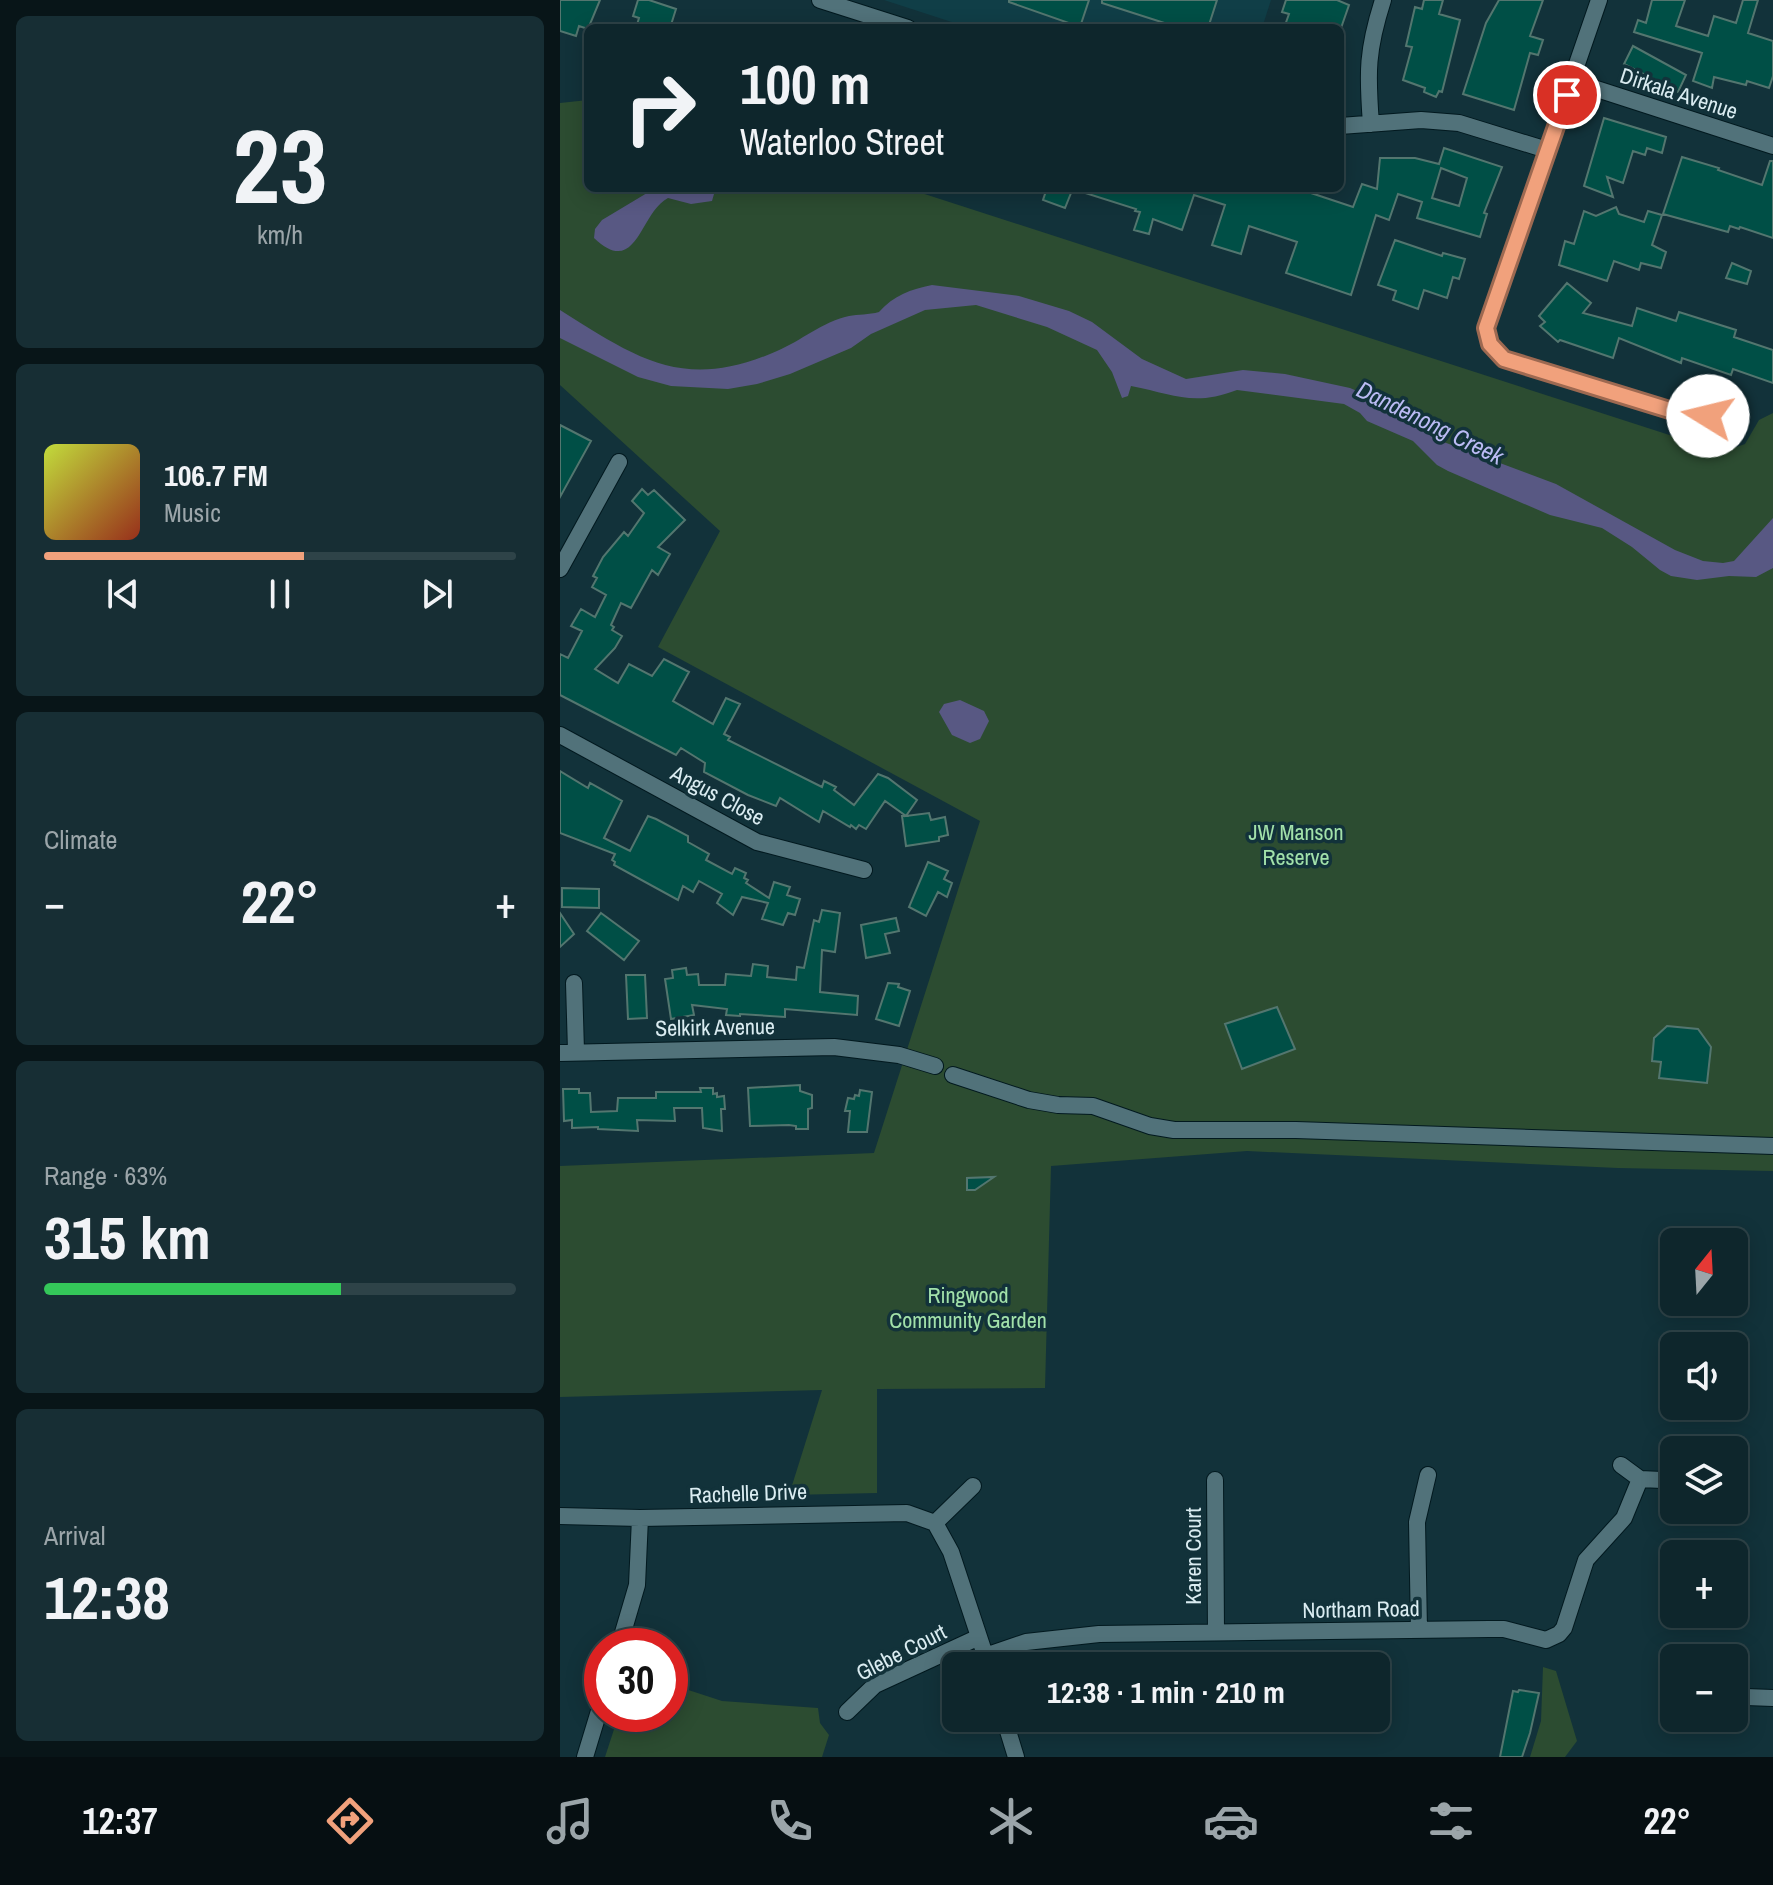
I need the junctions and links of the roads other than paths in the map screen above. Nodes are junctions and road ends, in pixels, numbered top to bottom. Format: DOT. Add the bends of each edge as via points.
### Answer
graph roads {
  1 [pos="820,0"];
  2 [pos="1383,0"];
  3 [pos="1599,0"];
  4 [pos="895,24"];
  5 [pos="1572,81"];
  6 [pos="1371,124"];
  7 [pos="1344,126"];
  8 [pos="1773,146"];
  9 [pos="1547,150"];
  10 [pos="1726,416"];
  11 [pos="619,462"];
  12 [pos="560,569"];
  13 [pos="560,735"];
  14 [pos="864,870"];
  15 [pos="574,983"];
  16 [pos="568,1052"];
  17 [pos="934,1069"];
  18 [pos="953,1075"];
  19 [pos="1773,1146"];
  20 [pos="1621,1465"];
  21 [pos="1428,1475"];
  22 [pos="1640,1479"];
  23 [pos="1215,1480"];
  24 [pos="1660,1480"];
  25 [pos="973,1486"];
  26 [pos="560,1516"];
  27 [pos="640,1518"];
  28 [pos="935,1523"];
  29 [pos="624,1628"];
  30 [pos="1419,1630"];
  31 [pos="1216,1632"];
  32 [pos="979,1637"];
  33 [pos="984,1652"];
  34 [pos="1005,1652"];
  35 [pos="1748,1697"];
  36 [pos="1773,1698"];
  37 [pos="847,1712"];
  38 [pos="593,1732"];
  39 [pos="1008,1732"];
  40 [pos="585,1757"];
  41 [pos="1016,1757"];
  1 -- 4 [label="street"];
  2 -- 6 [label="street" via="1369,48"];
  3 -- 5 [label="street"];
  5 -- 8 [label="street, Dirkala Avenue"];
  5 -- 9 [label="street"];
  6 -- 7 [label="street"];
  6 -- 9 [label="street" via="1459,123"];
  9 -- 10 [label="street" via="1486,328 1490,344 1504,359 1689,416"];
  11 -- 12 [label="street"];
  13 -- 14 [label="street, Angus Close" via="757,842"];
  15 -- 16 [label="street"];
  16 -- 17 [label="street, Selkirk Avenue" via="816,1047 870,1052 910,1068"];
  18 -- 19 [label="street" via="1029,1100 1105,1108 1174,1130"];
  20 -- 22 [label="street"];
  21 -- 30 [label="street" via="1417,1522"];
  22 -- 24 [label="street"];
  22 -- 30 [label="street, Northam Road" via="1624,1518 1586,1560 1564,1628 1553,1638 1504,1629"];
  23 -- 31 [label="street, Karen Court"];
  25 -- 28 [label="street"];
  26 -- 27 [label="street, Rachelle Drive"];
  27 -- 28 [label="street, Rachelle Drive" via="866,1512 907,1513"];
  27 -- 29 [label="street" via="637,1585"];
  28 -- 32 [label="street" via="951,1552"];
  30 -- 31 [label="street, Northam Road"];
  31 -- 34 [label="street, Northam Road" via="1060,1637 1026,1642"];
  32 -- 33 [label="street"];
  32 -- 37 [label="street, Glebe Court" via="875,1685"];
  35 -- 36 [label="street"];
  38 -- 40 [label="street"];
  39 -- 41 [label="street"];
}
